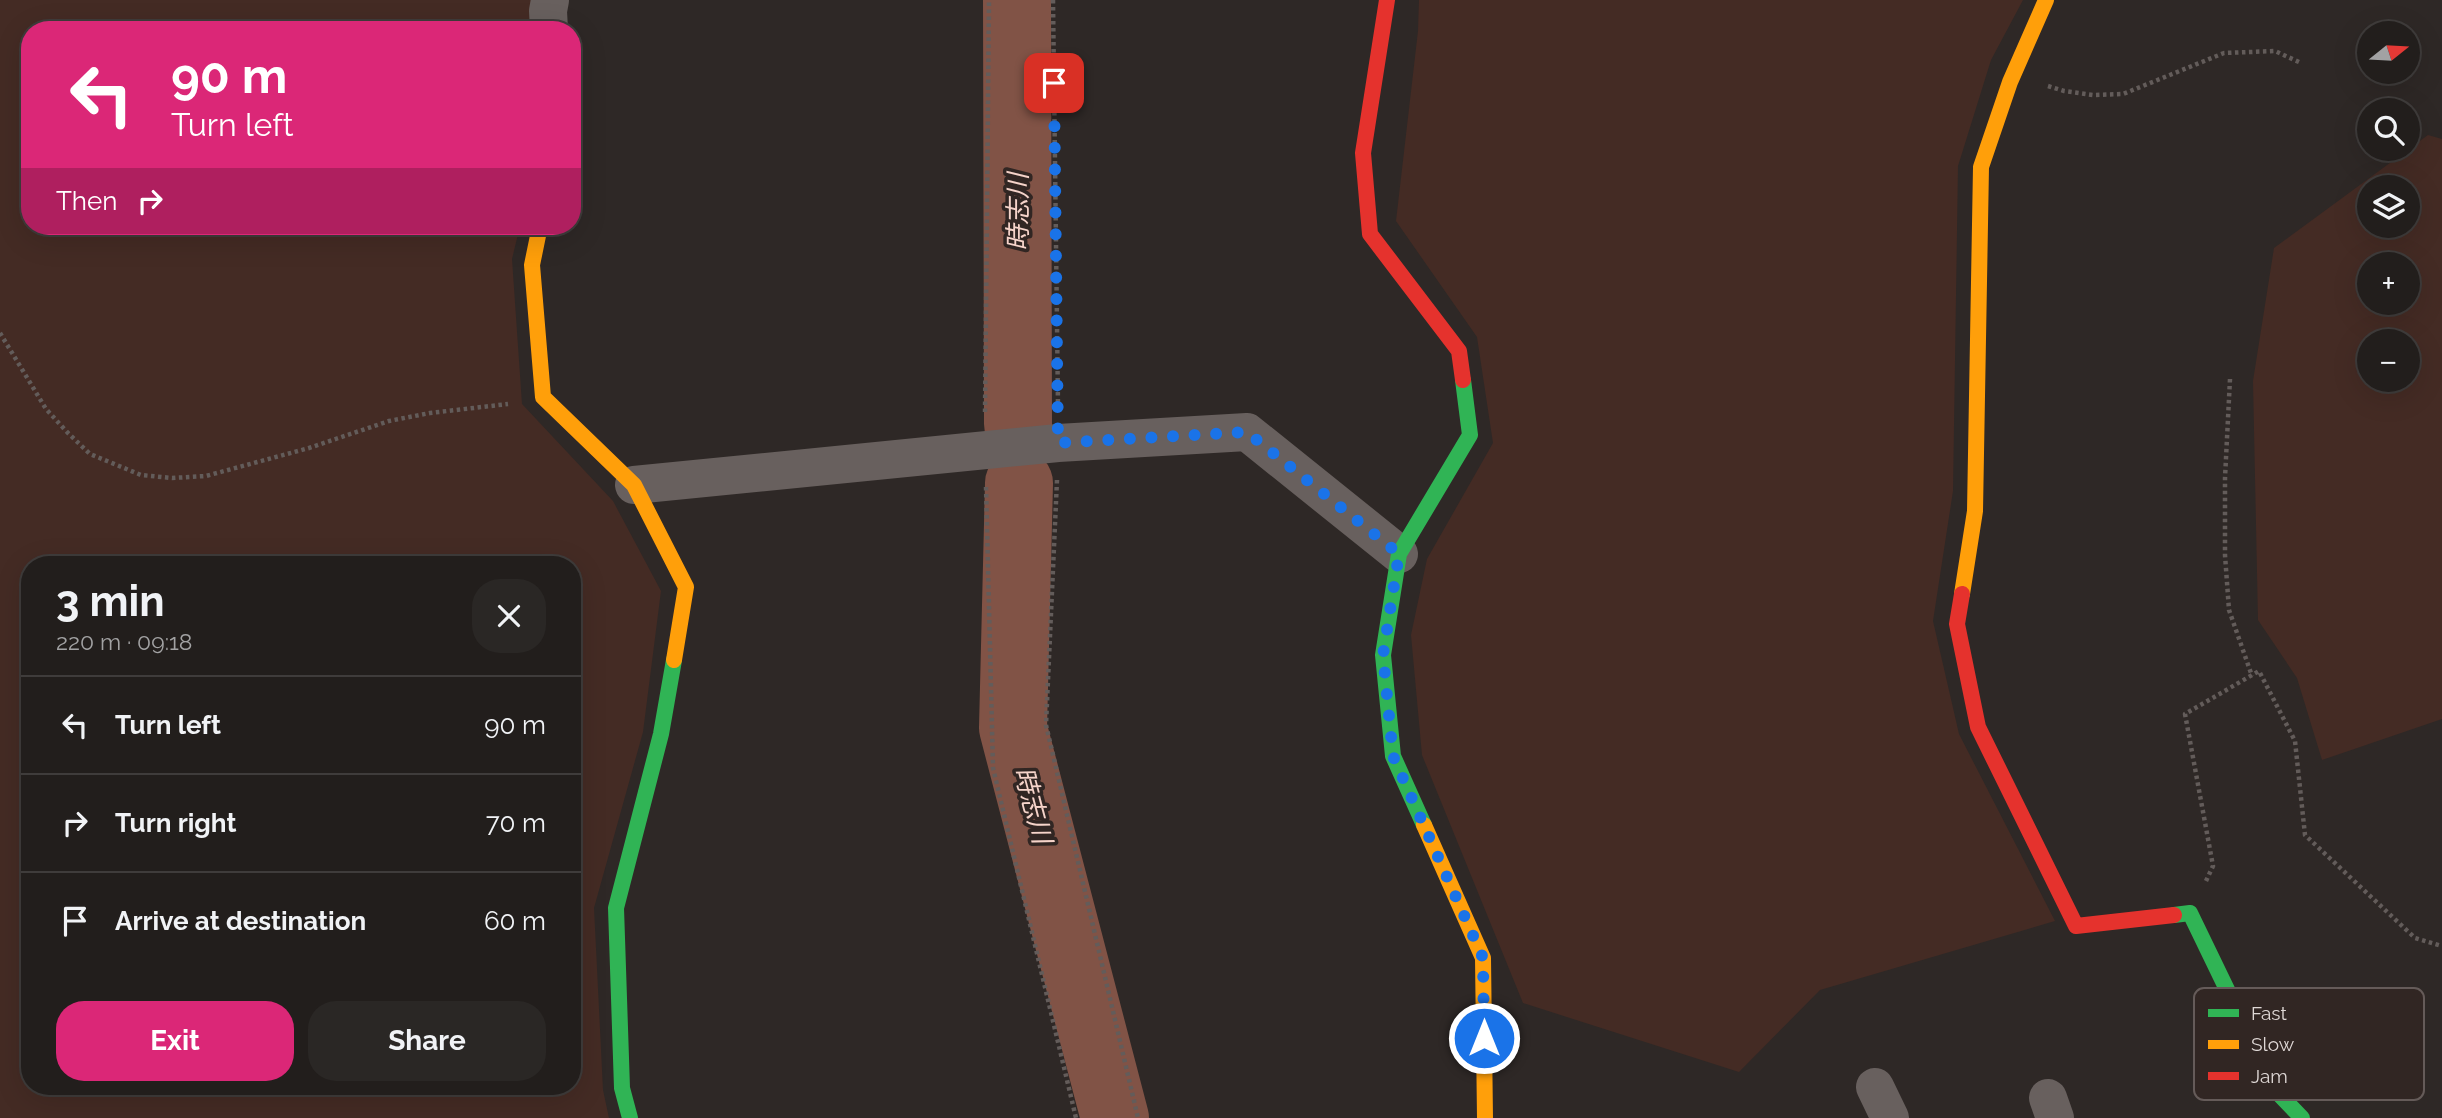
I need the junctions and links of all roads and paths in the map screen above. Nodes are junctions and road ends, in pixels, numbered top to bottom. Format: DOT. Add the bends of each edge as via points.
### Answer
graph roads {
  1 [pos="550,0"];
  2 [pos="989,0"];
  3 [pos="1053,0"];
  4 [pos="1387,0"];
  5 [pos="2046,0"];
  6 [pos="549,21"];
  7 [pos="2301,63"];
  8 [pos="2013,75"];
  9 [pos="538,235"];
  10 [pos="0,333"];
  11 [pos="2230,379"];
  12 [pos="543,397"];
  13 [pos="1058,443"];
  14 [pos="985,451"];
  15 [pos="634,485"];
  16 [pos="1399,554"];
  17 [pos="2252,676"];
  18 [pos="2190,913"];
  19 [pos="2442,946"];
  20 [pos="2226,988"];
  21 [pos="2285,1100"];
  22 [pos="630,1118"];
  23 [pos="1076,1118"];
  24 [pos="1138,1118"];
  25 [pos="1485,1118"];
  26 [pos="2302,1118"];
  1 -- 6 [label="street"];
  2 -- 14 [label="path"];
  3 -- 13 [label="path"];
  4 -- 16 [label="street" via="1363,153 1370,233 1459,351 1470,435"];
  5 -- 8 [label="street"];
  7 -- 8 [label="path" via="2275,51 2224,53 2123,94 2064,91"];
  8 -- 18 [label="street" via="1981,167 1975,511 1957,624 1978,727 2076,926"];
  9 -- 12 [label="street" via="533,265"];
  10 -- 12 [label="path" via="46,409 68,433 90,454 141,475 206,475 389,421"];
  11 -- 17 [label="path" via="2225,478 2229,610"];
  12 -- 15 [label="street"];
  13 -- 14 [label="street"];
  13 -- 16 [label="street" via="1247,432"];
  13 -- 24 [label="path" via="1046,725"];
  14 -- 15 [label="street"];
  14 -- 23 [label="path" via="993,768"];
  15 -- 22 [label="street" via="686,587 661,734 615,908 622,1088"];
  16 -- 25 [label="street" via="1383,655 1393,756 1483,958"];
  17 -- 18 [label="path" via="2185,714 2213,866"];
  17 -- 19 [label="path" via="2259,671 2295,741 2305,835 2415,938"];
  18 -- 20 [label="street"];
  21 -- 26 [label="street"];
}
